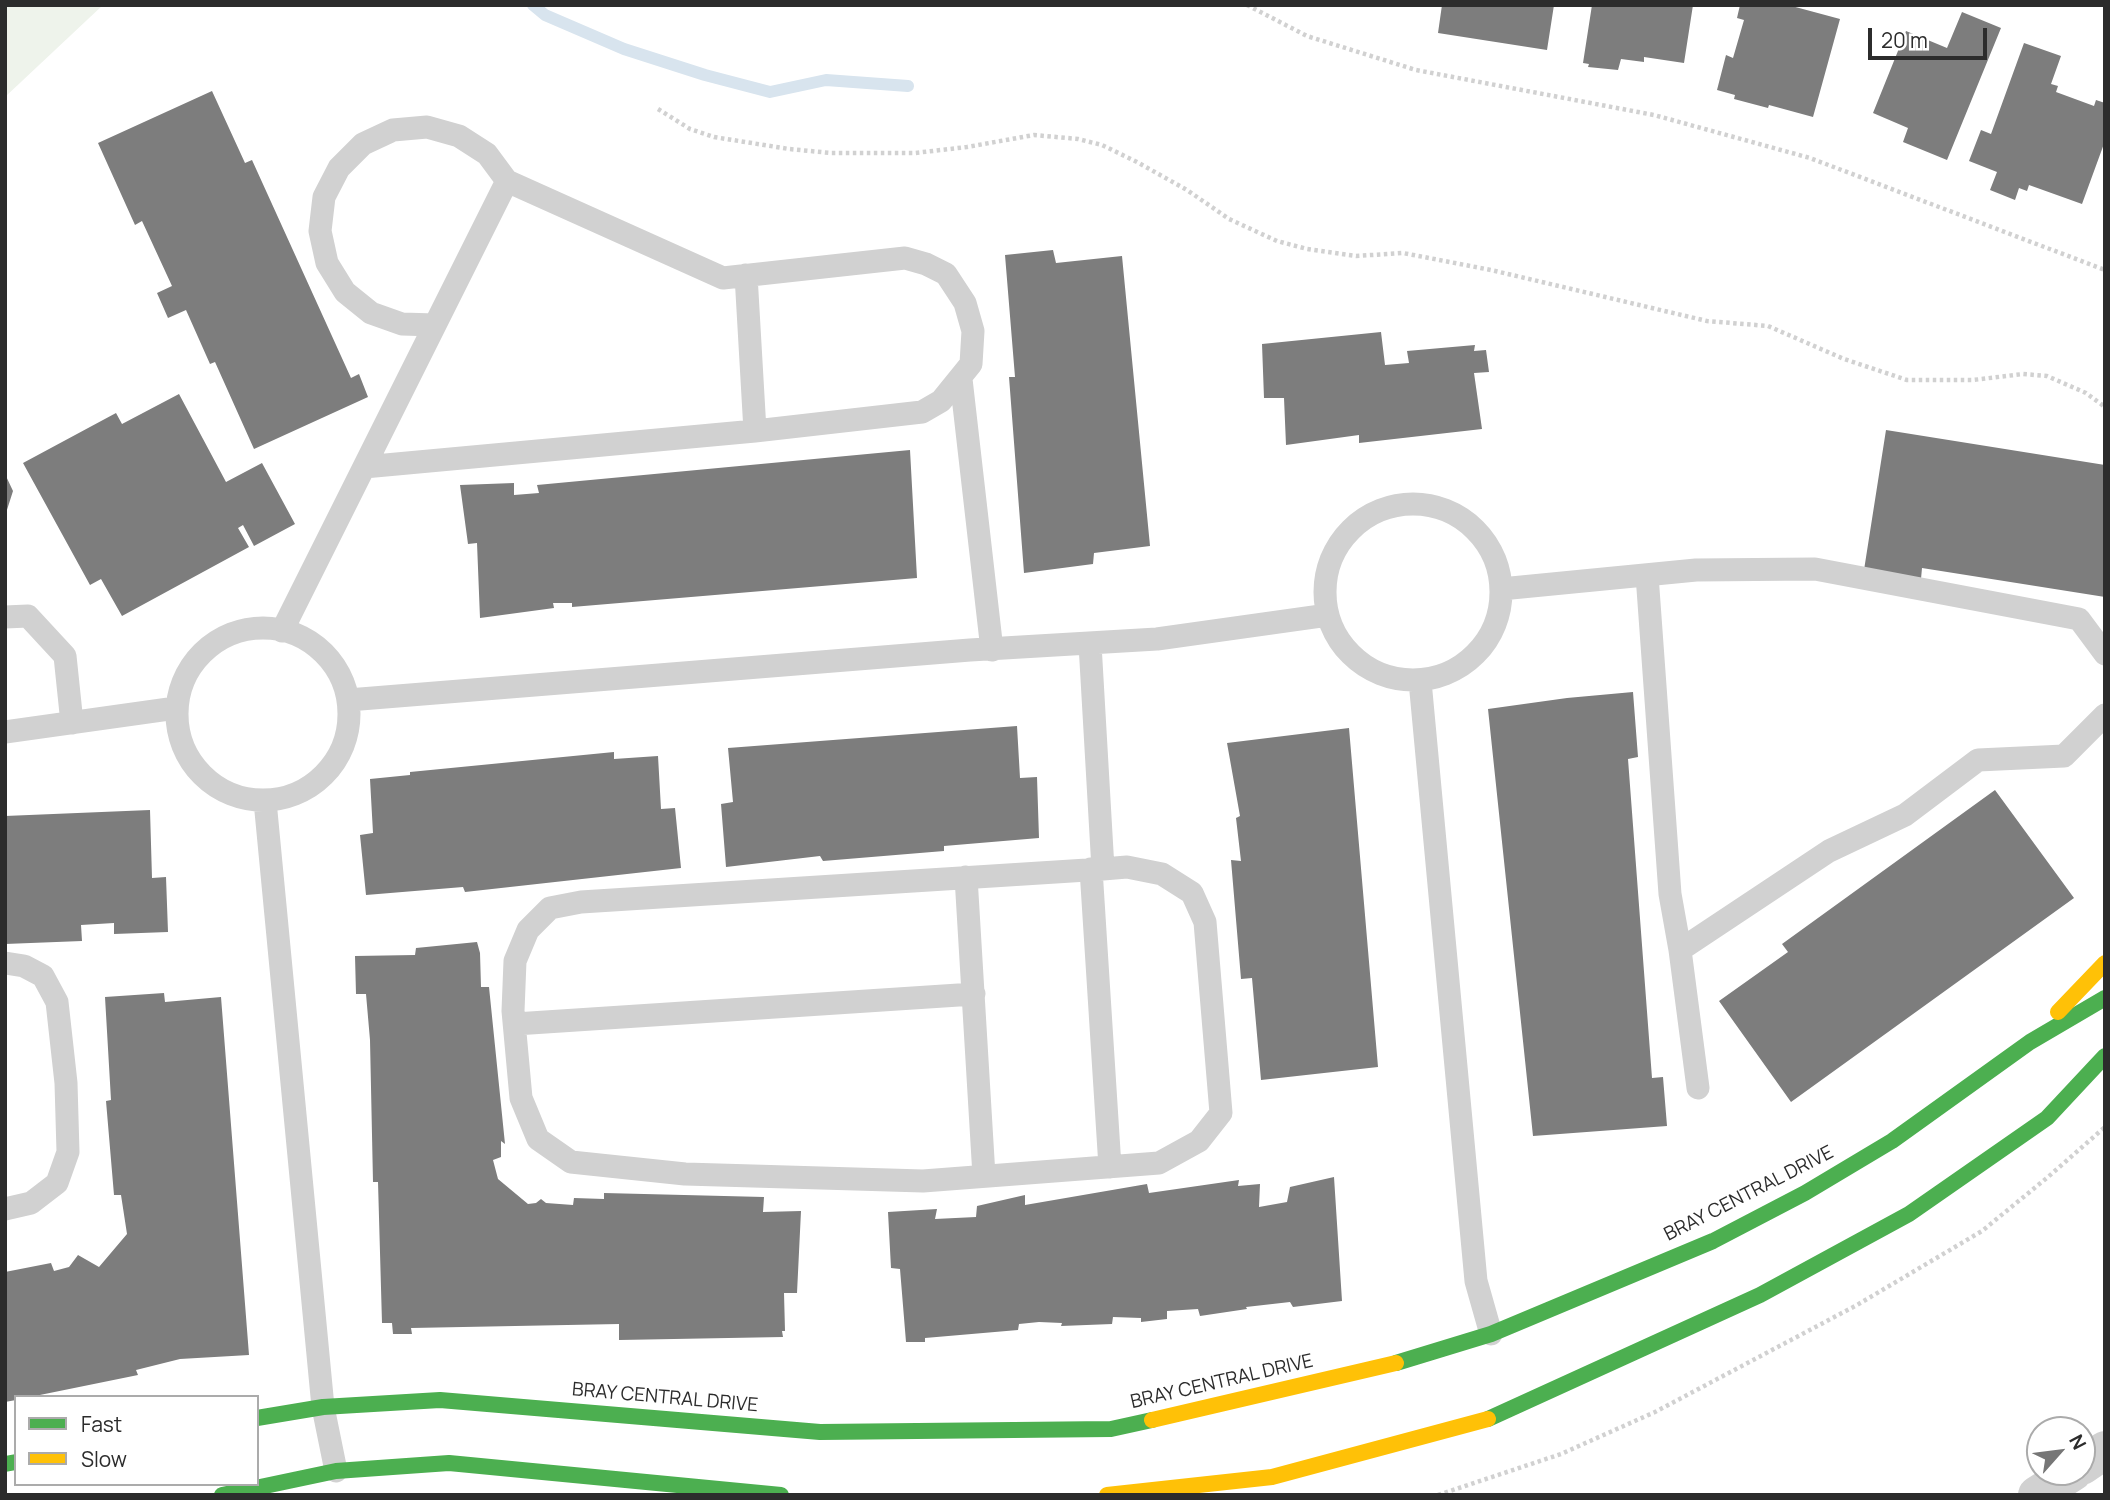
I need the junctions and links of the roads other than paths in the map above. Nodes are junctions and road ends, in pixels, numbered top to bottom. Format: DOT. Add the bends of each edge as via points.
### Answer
graph roads {
  1 [pos="507,181"];
  2 [pos="746,275"];
  3 [pos="435,325"];
  4 [pos="961,379"];
  5 [pos="755,431"];
  6 [pos="364,467"];
  7 [pos="1647,575"];
  8 [pos="1501,589"];
  9 [pos="1328,615"];
  10 [pos="5,617"];
  11 [pos="282,631"];
  12 [pos="1090,645"];
  13 [pos="992,650"];
  14 [pos="2105,654"];
  15 [pos="1420,681"];
  16 [pos="348,700"];
  17 [pos="176,708"];
  18 [pos="2105,715"];
  19 [pos="72,723"];
  20 [pos="5,732"];
  21 [pos="265,801"];
  22 [pos="1097,869"];
  23 [pos="966,877"];
  24 [pos="1680,950"];
  25 [pos="5,963"];
  26 [pos="2105,963"];
  27 [pos="974,994"];
  28 [pos="2105,998"];
  29 [pos="515,1024"];
  30 [pos="2030,1042"];
  31 [pos="2105,1056"];
  32 [pos="1698,1088"];
  33 [pos="2093,1094"];
  34 [pos="2047,1118"];
  35 [pos="1110,1167"];
  36 [pos="984,1176"];
  37 [pos="5,1209"];
  38 [pos="1491,1334"];
  39 [pos="323,1407"];
  40 [pos="259,1418"];
  41 [pos="337,1483"];
  42 [pos="222,1495"];
  43 [pos="781,1495"];
  44 [pos="1107,1495"];
  1 -- 2 [label="lane" via="723,278"];
  1 -- 3 [label="lane"];
  1 -- 3 [label="lane" via="487,154 459,136 427,127 393,131 363,144 339,167 324,197 320,230 327,263 345,292 371,313 402,324"];
  2 -- 4 [label="lane" via="905,258 926,264 946,274 965,303 973,331 971,364"];
  2 -- 5 [label="lane"];
  3 -- 6 [label="lane"];
  4 -- 5 [label="lane" via="941,401 922,412"];
  4 -- 13 [label="lane"];
  5 -- 6 [label="lane"];
  6 -- 11 [label="lane"];
  7 -- 8 [label="lane"];
  7 -- 14 [label="lane" via="1815,569 2079,619"];
  7 -- 24 [label="lane" via="1670,894"];
  8 -- 9 [label="lane" via="1494,556 1483,536 1466,521 1435,506 1401,504 1371,514 1345,534 1327,573"];
  8 -- 15 [label="lane" via="1496,626 1484,647 1444,676"];
  9 -- 12 [label="lane"];
  9 -- 15 [label="lane" via="1353,657 1373,671"];
  10 -- 19 [label="lane" via="28,617 65,656"];
  11 -- 16 [label="lane" via="298,635 321,651 339,672"];
  11 -- 17 [label="lane" via="244,629 218,639 197,657 182,681"];
  12 -- 13 [label="lane"];
  12 -- 22 [label="lane"];
  13 -- 16 [label="lane"];
  15 -- 38 [label="lane" via="1476,1280"];
  16 -- 21 [label="lane" via="348,730 338,758 319,781 294,795"];
  17 -- 19 [label="lane"];
  17 -- 21 [label="lane" via="179,736 190,761 210,783 236,797"];
  18 -- 24 [label="lane" via="2064,756 1978,760 1905,815 1829,851"];
  19 -- 20 [label="lane"];
  21 -- 39 [label="lane"];
  22 -- 23 [label="lane"];
  22 -- 35 [label="lane"];
  22 -- 35 [label="lane" via="1127,867 1162,874 1192,893 1205,922 1221,1113 1199,1141 1159,1163"];
  23 -- 27 [label="lane"];
  23 -- 29 [label="lane" via="581,902 550,908 528,930 515,961"];
  24 -- 32 [label="lane"];
  25 -- 37 [label="lane" via="43,976 57,1002 68,1152 57,1183 31,1203"];
  26 -- 30 [label="street"];
  27 -- 29 [label="lane"];
  27 -- 36 [label="lane"];
  28 -- 30 [label="street, BRAY CENTRAL DRIVE"];
  29 -- 36 [label="lane" via="521,1098 538,1139 571,1162 711,1175 923,1181"];
  30 -- 38 [label="street, BRAY CENTRAL DRIVE" via="1892,1141 1805,1193 1713,1241"];
  31 -- 34 [label="street"];
  33 -- 34 [label="street"];
  34 -- 44 [label="street" via="1909,1214 1772,1289 1490,1418 1272,1477"];
  35 -- 36 [label="lane"];
  38 -- 39 [label="street, BRAY CENTRAL DRIVE" via="1402,1362 1111,1429 820,1432 440,1400"];
  39 -- 40 [label="street, BRAY CENTRAL DRIVE"];
  39 -- 41 [label="lane"];
  41 -- 42 [label="street"];
  41 -- 43 [label="street" via="449,1463"];
}
